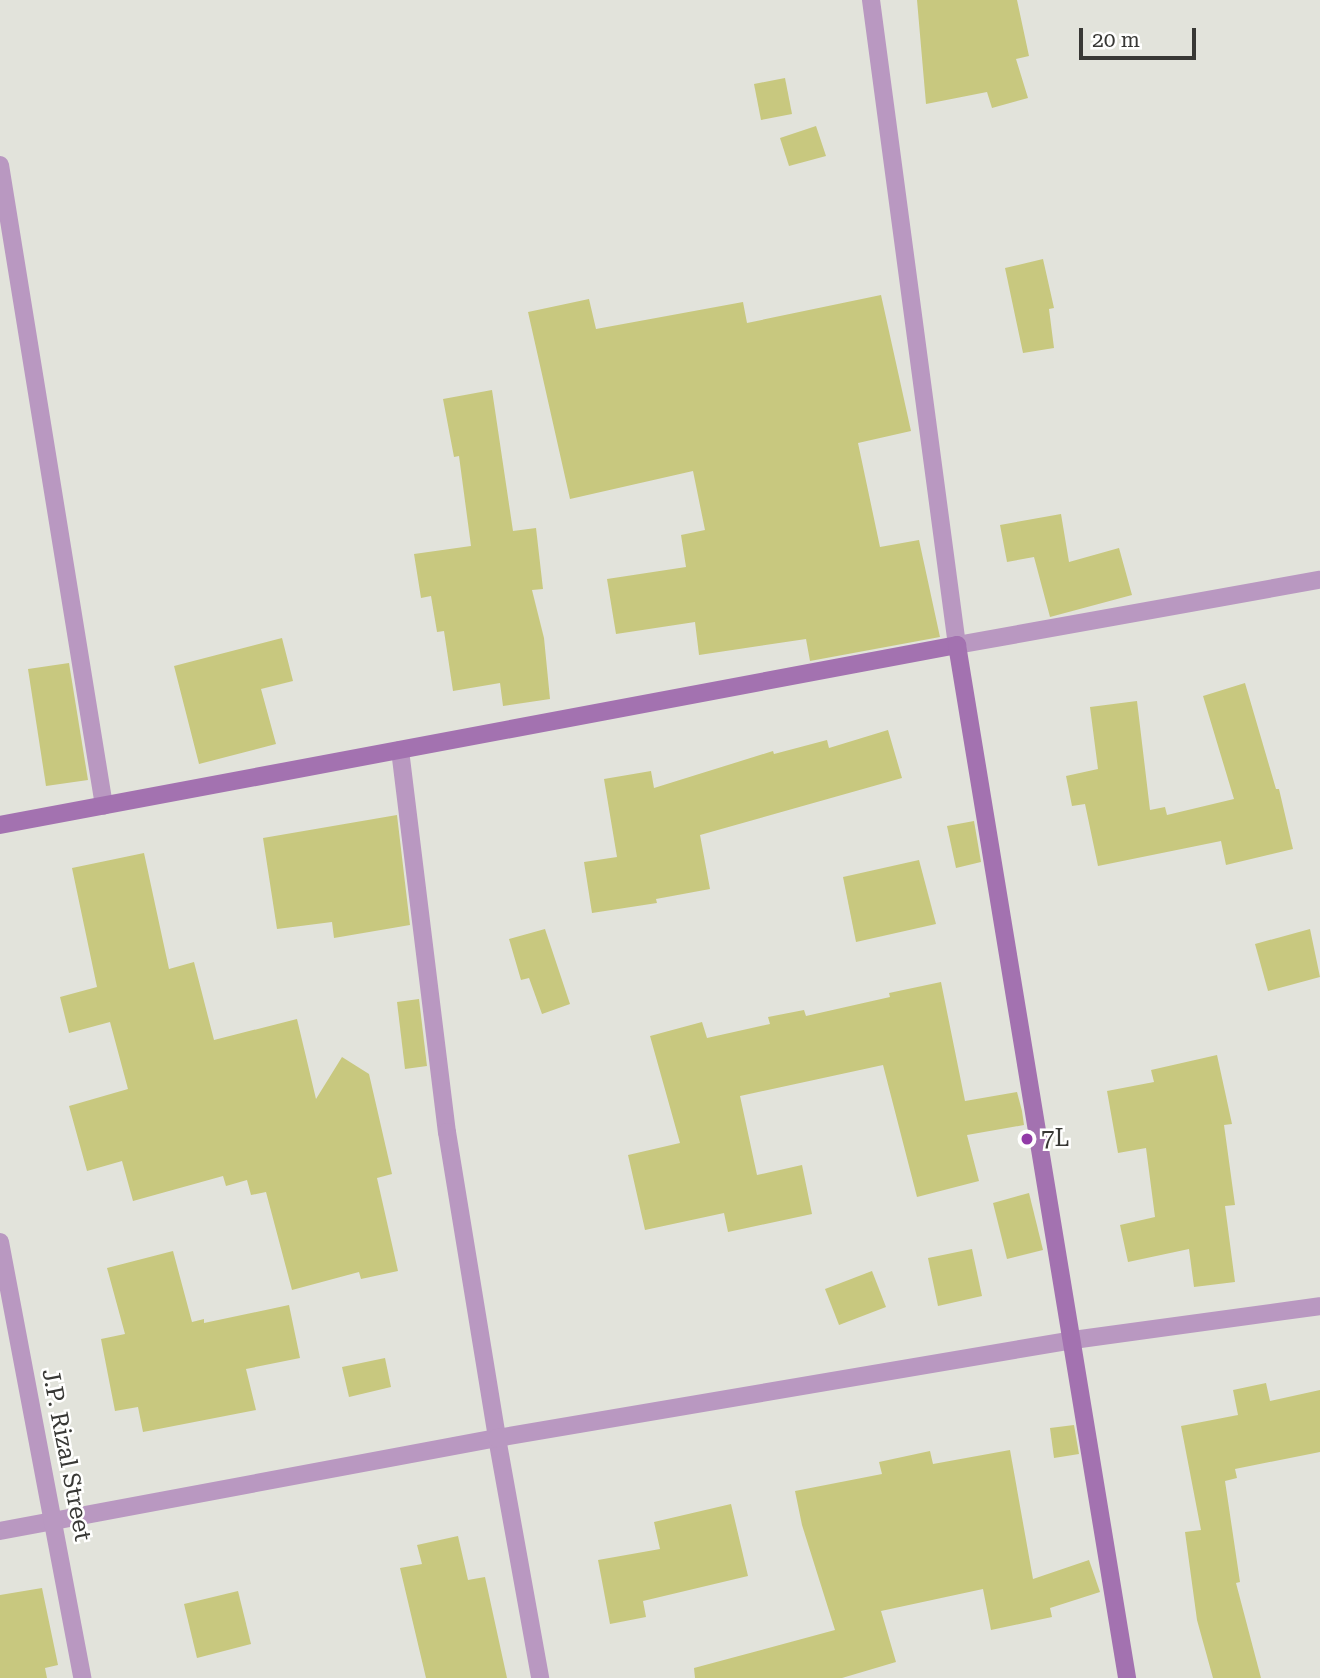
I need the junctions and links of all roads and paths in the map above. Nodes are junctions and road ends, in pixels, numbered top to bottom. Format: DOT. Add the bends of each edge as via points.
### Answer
graph roads {
  1 [pos="871,0"];
  2 [pos="0,165"];
  3 [pos="1320,580"];
  4 [pos="957,645"];
  5 [pos="400,750"];
  6 [pos="104,806"];
  7 [pos="0,825"];
  8 [pos="0,1242"];
  9 [pos="1320,1306"];
  10 [pos="1073,1340"];
  11 [pos="497,1438"];
  12 [pos="54,1522"];
  13 [pos="0,1531"];
  14 [pos="82,1678"];
  15 [pos="540,1678"];
  16 [pos="1127,1678"];
  1 -- 4 [label="street"];
  2 -- 6 [label="street"];
  3 -- 4 [label="street"];
  4 -- 5 [label="main road"];
  4 -- 10 [label="main road"];
  5 -- 6 [label="main road"];
  5 -- 11 [label="street" via="447,1132"];
  6 -- 7 [label="main road"];
  8 -- 12 [label="street, J.P. Rizal Street"];
  9 -- 10 [label="street"];
  10 -- 11 [label="street"];
  10 -- 16 [label="main road"];
  11 -- 12 [label="street"];
  11 -- 15 [label="street"];
  12 -- 13 [label="street"];
  12 -- 14 [label="street, J.P. Rizal Street"];
}
